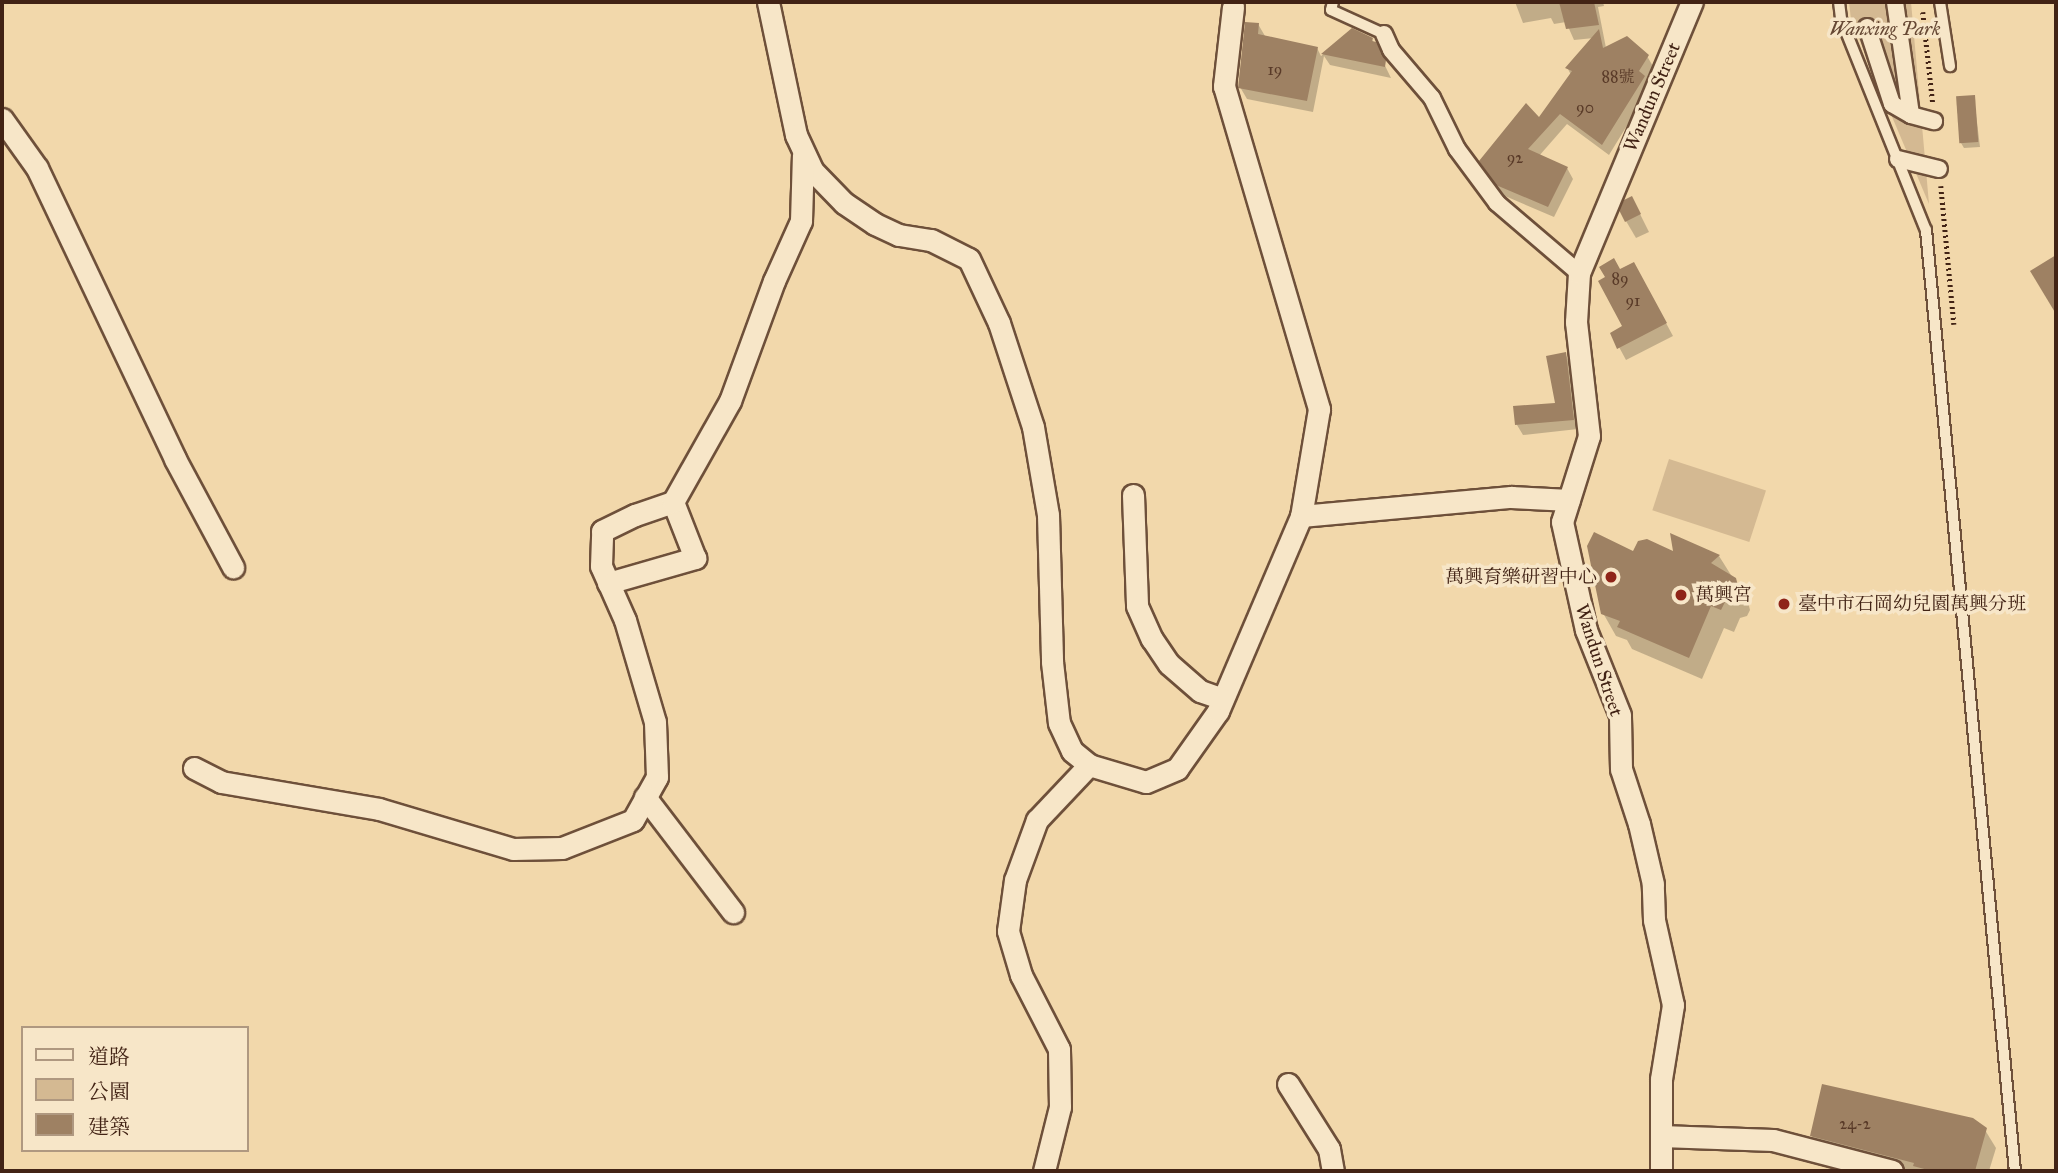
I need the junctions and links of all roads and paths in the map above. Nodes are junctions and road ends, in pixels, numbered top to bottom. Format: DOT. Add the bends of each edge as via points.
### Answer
graph roads {
  1 [pos="768,2"];
  2 [pos="1333,2"];
  3 [pos="1692,2"];
  4 [pos="1839,2"];
  5 [pos="1895,2"];
  6 [pos="1940,2"];
  7 [pos="1233,7"];
  8 [pos="1867,27"];
  9 [pos="1384,34"];
  10 [pos="1950,66"];
  11 [pos="1911,116"];
  12 [pos="2,119"];
  13 [pos="1934,121"];
  14 [pos="804,153"];
  15 [pos="1898,159"];
  16 [pos="1939,169"];
  17 [pos="1579,273"];
  18 [pos="1133,495"];
  19 [pos="1569,500"];
  20 [pos="673,502"];
  21 [pos="1301,516"];
  22 [pos="233,567"];
  23 [pos="608,583"];
  24 [pos="1223,699"];
  25 [pos="1089,765"];
  26 [pos="194,768"];
  27 [pos="645,797"];
  28 [pos="733,912"];
  29 [pos="1288,1084"];
  30 [pos="1661,1136"];
  31 [pos="1044,1171"];
  32 [pos="1333,1171"];
  33 [pos="1661,1171"];
  34 [pos="1892,1171"];
  35 [pos="2015,1171"];
  1 -- 14 [label="street" via="779,68"];
  2 -- 9 [label="lane" via="1331,10"];
  3 -- 17 [label="street, Wandun Street"];
  4 -- 15 [label="lane" via="1841,19"];
  5 -- 11 [label="street"];
  6 -- 10 [label="lane"];
  7 -- 21 [label="street" via="1224,86 1319,409"];
  8 -- 11 [label="street" via="1892,104"];
  9 -- 17 [label="street" via="1391,50 1432,98 1457,149 1497,203"];
  11 -- 13 [label="street"];
  12 -- 22 [label="street" via="37,167 175,460"];
  14 -- 20 [label="street" via="801,221 730,401"];
  14 -- 25 [label="street" via="812,170 844,204 899,235 931,240 969,259 985,291 1033,427 1046,502 1059,723 1072,751"];
  15 -- 16 [label="street"];
  15 -- 35 [label="lane" via="1926,230"];
  17 -- 19 [label="street, Wandun Street" via="1576,322 1590,436"];
  18 -- 24 [label="street" via="1137,606 1169,664 1200,691"];
  19 -- 21 [label="street" via="1511,497"];
  19 -- 30 [label="street, Wandun Street" via="1562,522 1586,630 1620,715 1621,769 1653,884 1654,920 1673,1005 1661,1079"];
  20 -- 23 [label="street" via="603,531 600,566"];
  20 -- 23 [label="street" via="695,558"];
  21 -- 24 [label="street"];
  23 -- 27 [label="street" via="625,620 655,722 657,777"];
  24 -- 25 [label="street" via="1177,769 1146,782"];
  25 -- 31 [label="street" via="1037,820 1015,880 1008,932 1021,975 1059,1049 1060,1107"];
  26 -- 27 [label="street" via="221,782 379,809 513,849 562,848 592,838 633,820"];
  27 -- 28 [label="street"];
  29 -- 32 [label="street" via="1329,1149"];
  30 -- 33 [label="street, Wandun Street"];
  30 -- 34 [label="street" via="1773,1140"];
}
